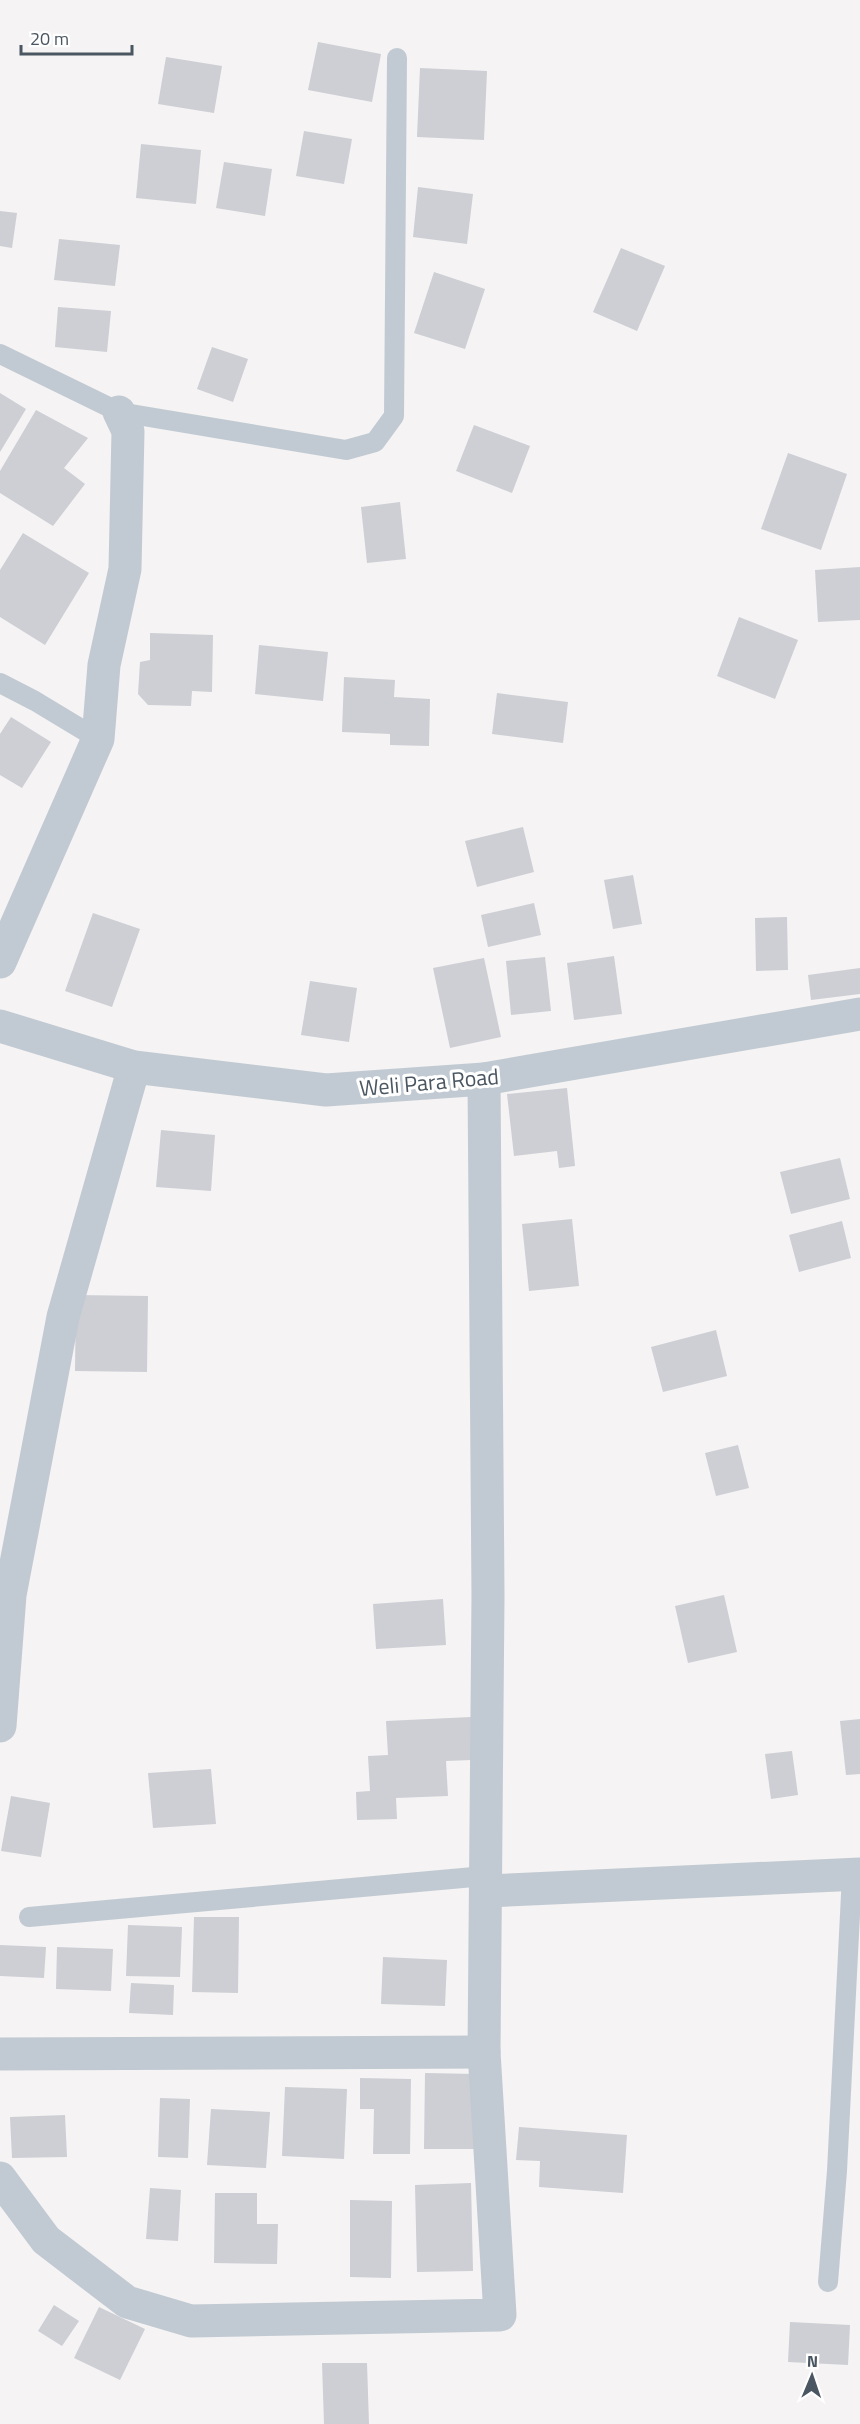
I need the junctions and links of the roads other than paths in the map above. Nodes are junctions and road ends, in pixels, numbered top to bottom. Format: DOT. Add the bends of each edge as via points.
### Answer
graph roads {
  1 [pos="397,58"];
  2 [pos="0,354"];
  3 [pos="119,412"];
  4 [pos="0,683"];
  5 [pos="98,739"];
  6 [pos="0,962"];
  7 [pos="860,1014"];
  8 [pos="0,1026"];
  9 [pos="134,1067"];
  10 [pos="484,1079"];
  11 [pos="0,1726"];
  12 [pos="856,1874"];
  13 [pos="485,1884"];
  14 [pos="29,1917"];
  15 [pos="484,2052"];
  16 [pos="0,2054"];
  17 [pos="0,2178"];
  18 [pos="828,2282"];
  1 -- 3 [label="lane" via="394,416 375,442 346,450"];
  2 -- 3 [label="lane"];
  3 -- 5 [label="street" via="128,430 125,569 105,665"];
  4 -- 5 [label="lane"];
  5 -- 6 [label="street"];
  7 -- 10 [label="street, Weli Para Road"];
  8 -- 9 [label="street, Weli Para Road"];
  9 -- 10 [label="street, Weli Para Road" via="326,1090"];
  9 -- 11 [label="street" via="63,1317 10,1595"];
  10 -- 13 [label="street" via="488,1596"];
  12 -- 13 [label="street"];
  12 -- 18 [label="lane"];
  13 -- 14 [label="lane"];
  13 -- 15 [label="street"];
  15 -- 16 [label="street"];
  15 -- 17 [label="street" via="500,2315 191,2321 127,2302 46,2240"];
}
